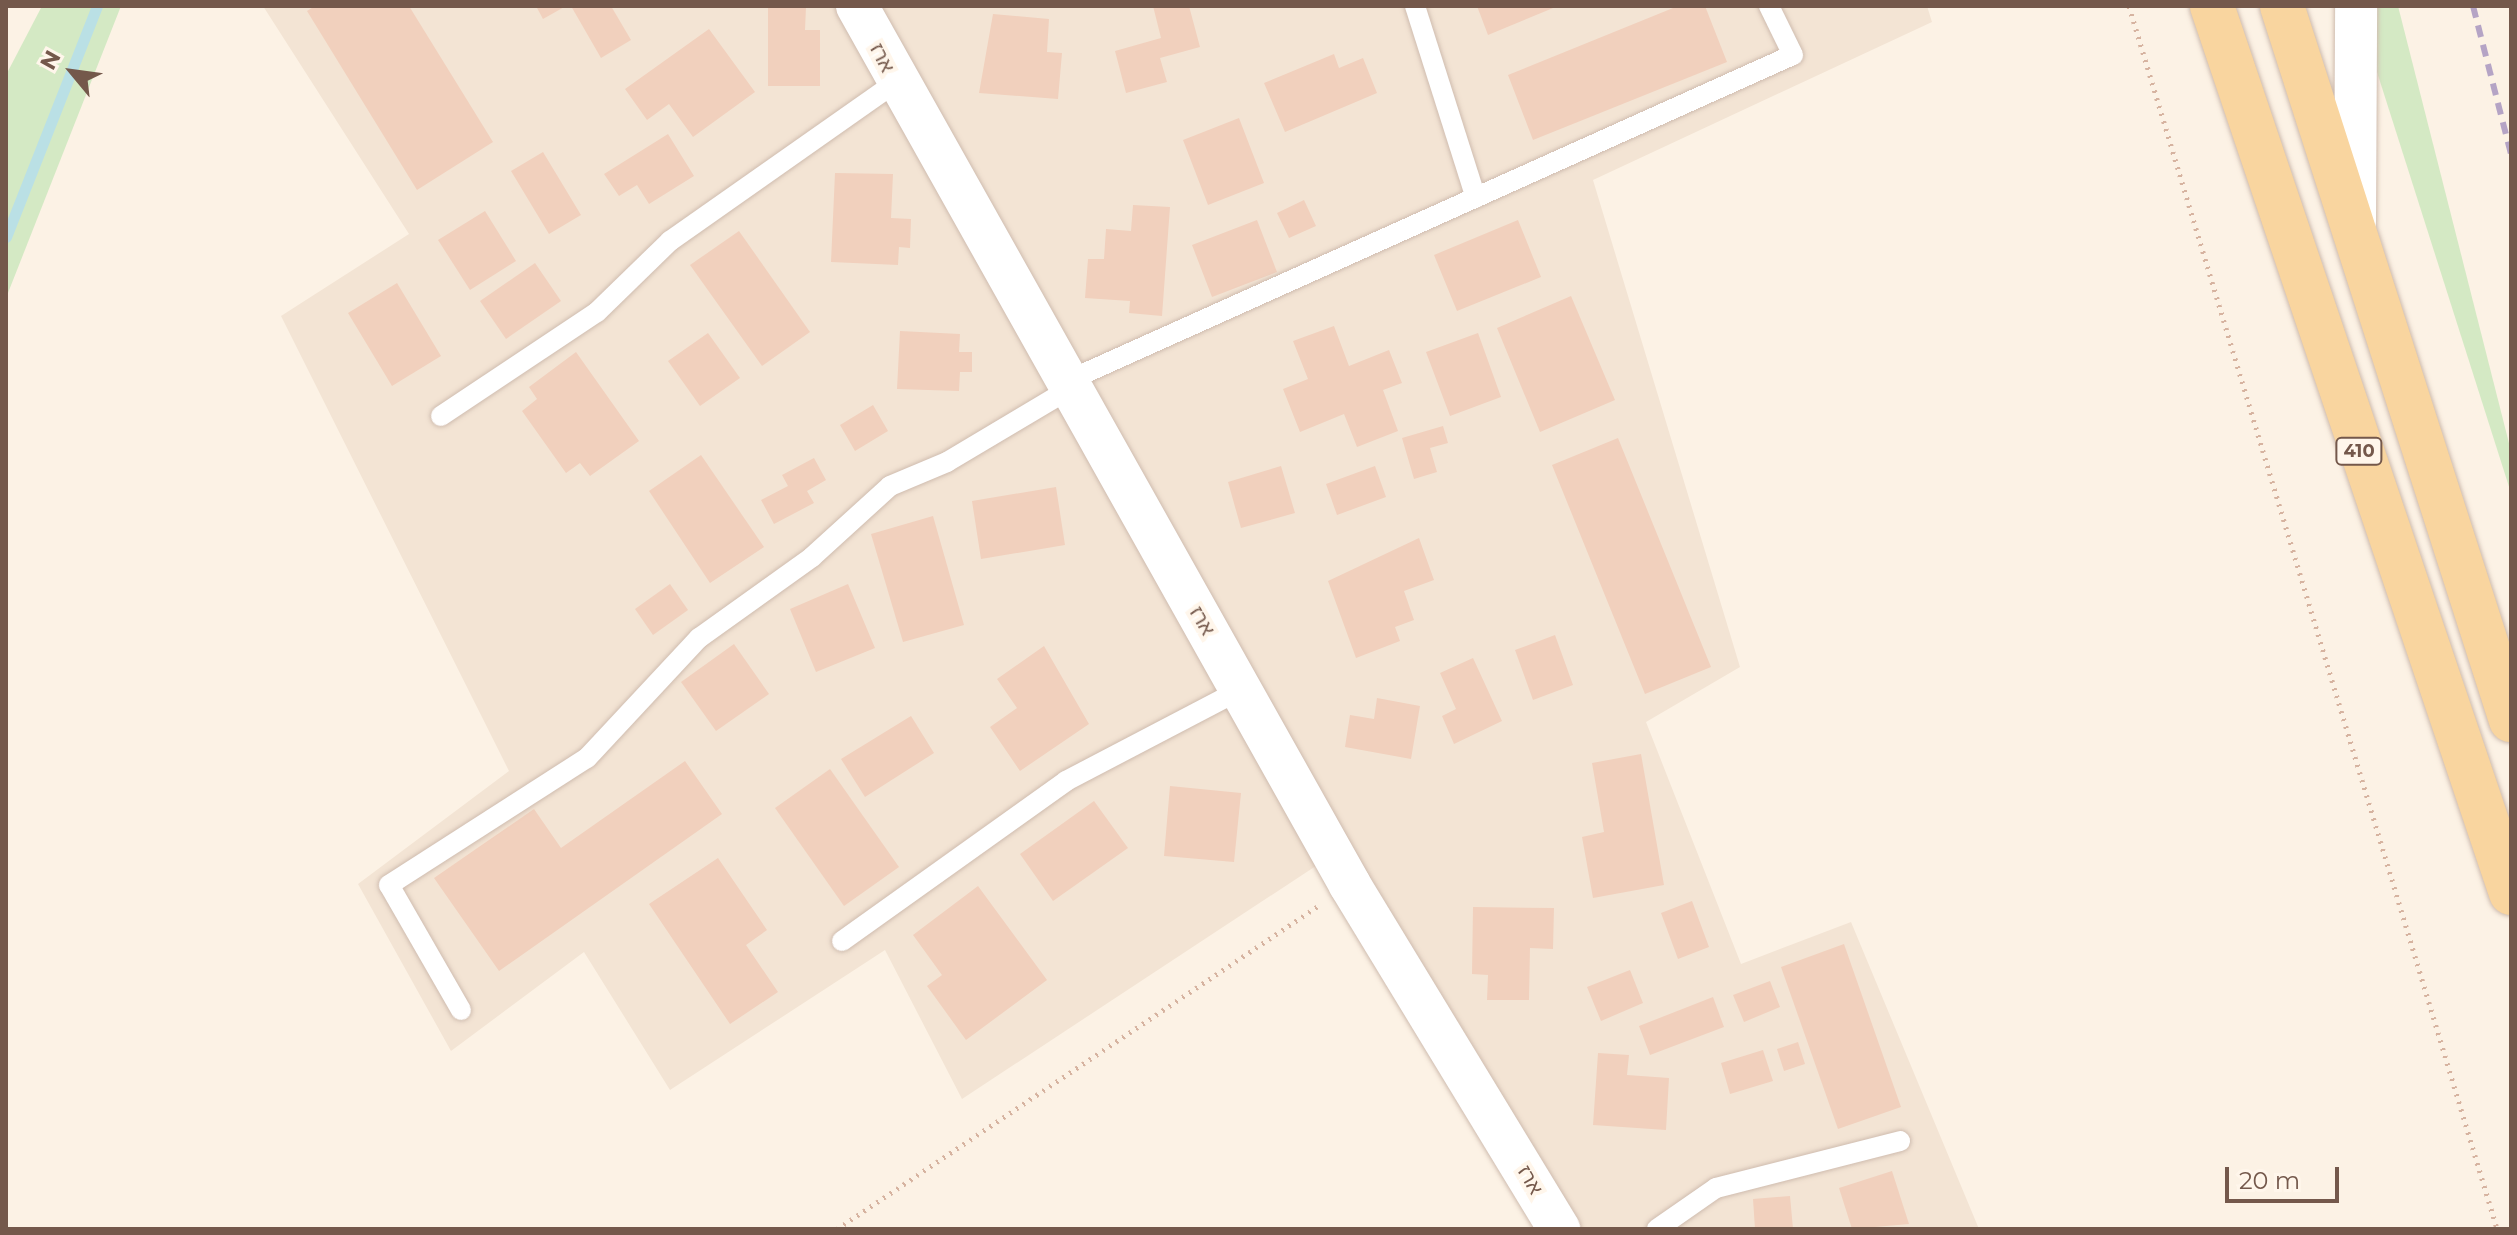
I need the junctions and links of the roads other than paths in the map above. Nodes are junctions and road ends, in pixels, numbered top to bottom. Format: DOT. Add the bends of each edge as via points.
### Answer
graph roads {
  1 [pos="857,6"];
  2 [pos="1415,6"];
  3 [pos="1769,6"];
  4 [pos="2212,6"];
  5 [pos="2282,6"];
  6 [pos="2356,6"];
  7 [pos="895,83"];
  8 [pos="1476,198"];
  9 [pos="2355,235"];
  10 [pos="1066,386"];
  11 [pos="441,416"];
  12 [pos="1242,689"];
  13 [pos="2511,720"];
  14 [pos="2511,893"];
  15 [pos="842,941"];
  16 [pos="461,1010"];
  17 [pos="1900,1141"];
  18 [pos="1559,1229"];
  19 [pos="1657,1229"];
  1 -- 7 [label="street, ארז"];
  2 -- 8 [label="lane"];
  3 -- 8 [label="lane" via="1793,55"];
  4 -- 14 [label="main road, 410"];
  5 -- 9 [label="main road"];
  6 -- 9 [label="street"];
  7 -- 10 [label="street, ארז"];
  7 -- 11 [label="lane" via="670,241 597,312"];
  8 -- 10 [label="lane"];
  9 -- 13 [label="main road"];
  10 -- 12 [label="street, ארז"];
  10 -- 16 [label="lane" via="947,462 890,486 812,557 699,638 587,758 389,885"];
  12 -- 15 [label="lane" via="1066,781"];
  12 -- 18 [label="street, ארז" via="1350,885"];
  17 -- 19 [label="lane" via="1716,1188"];
}
